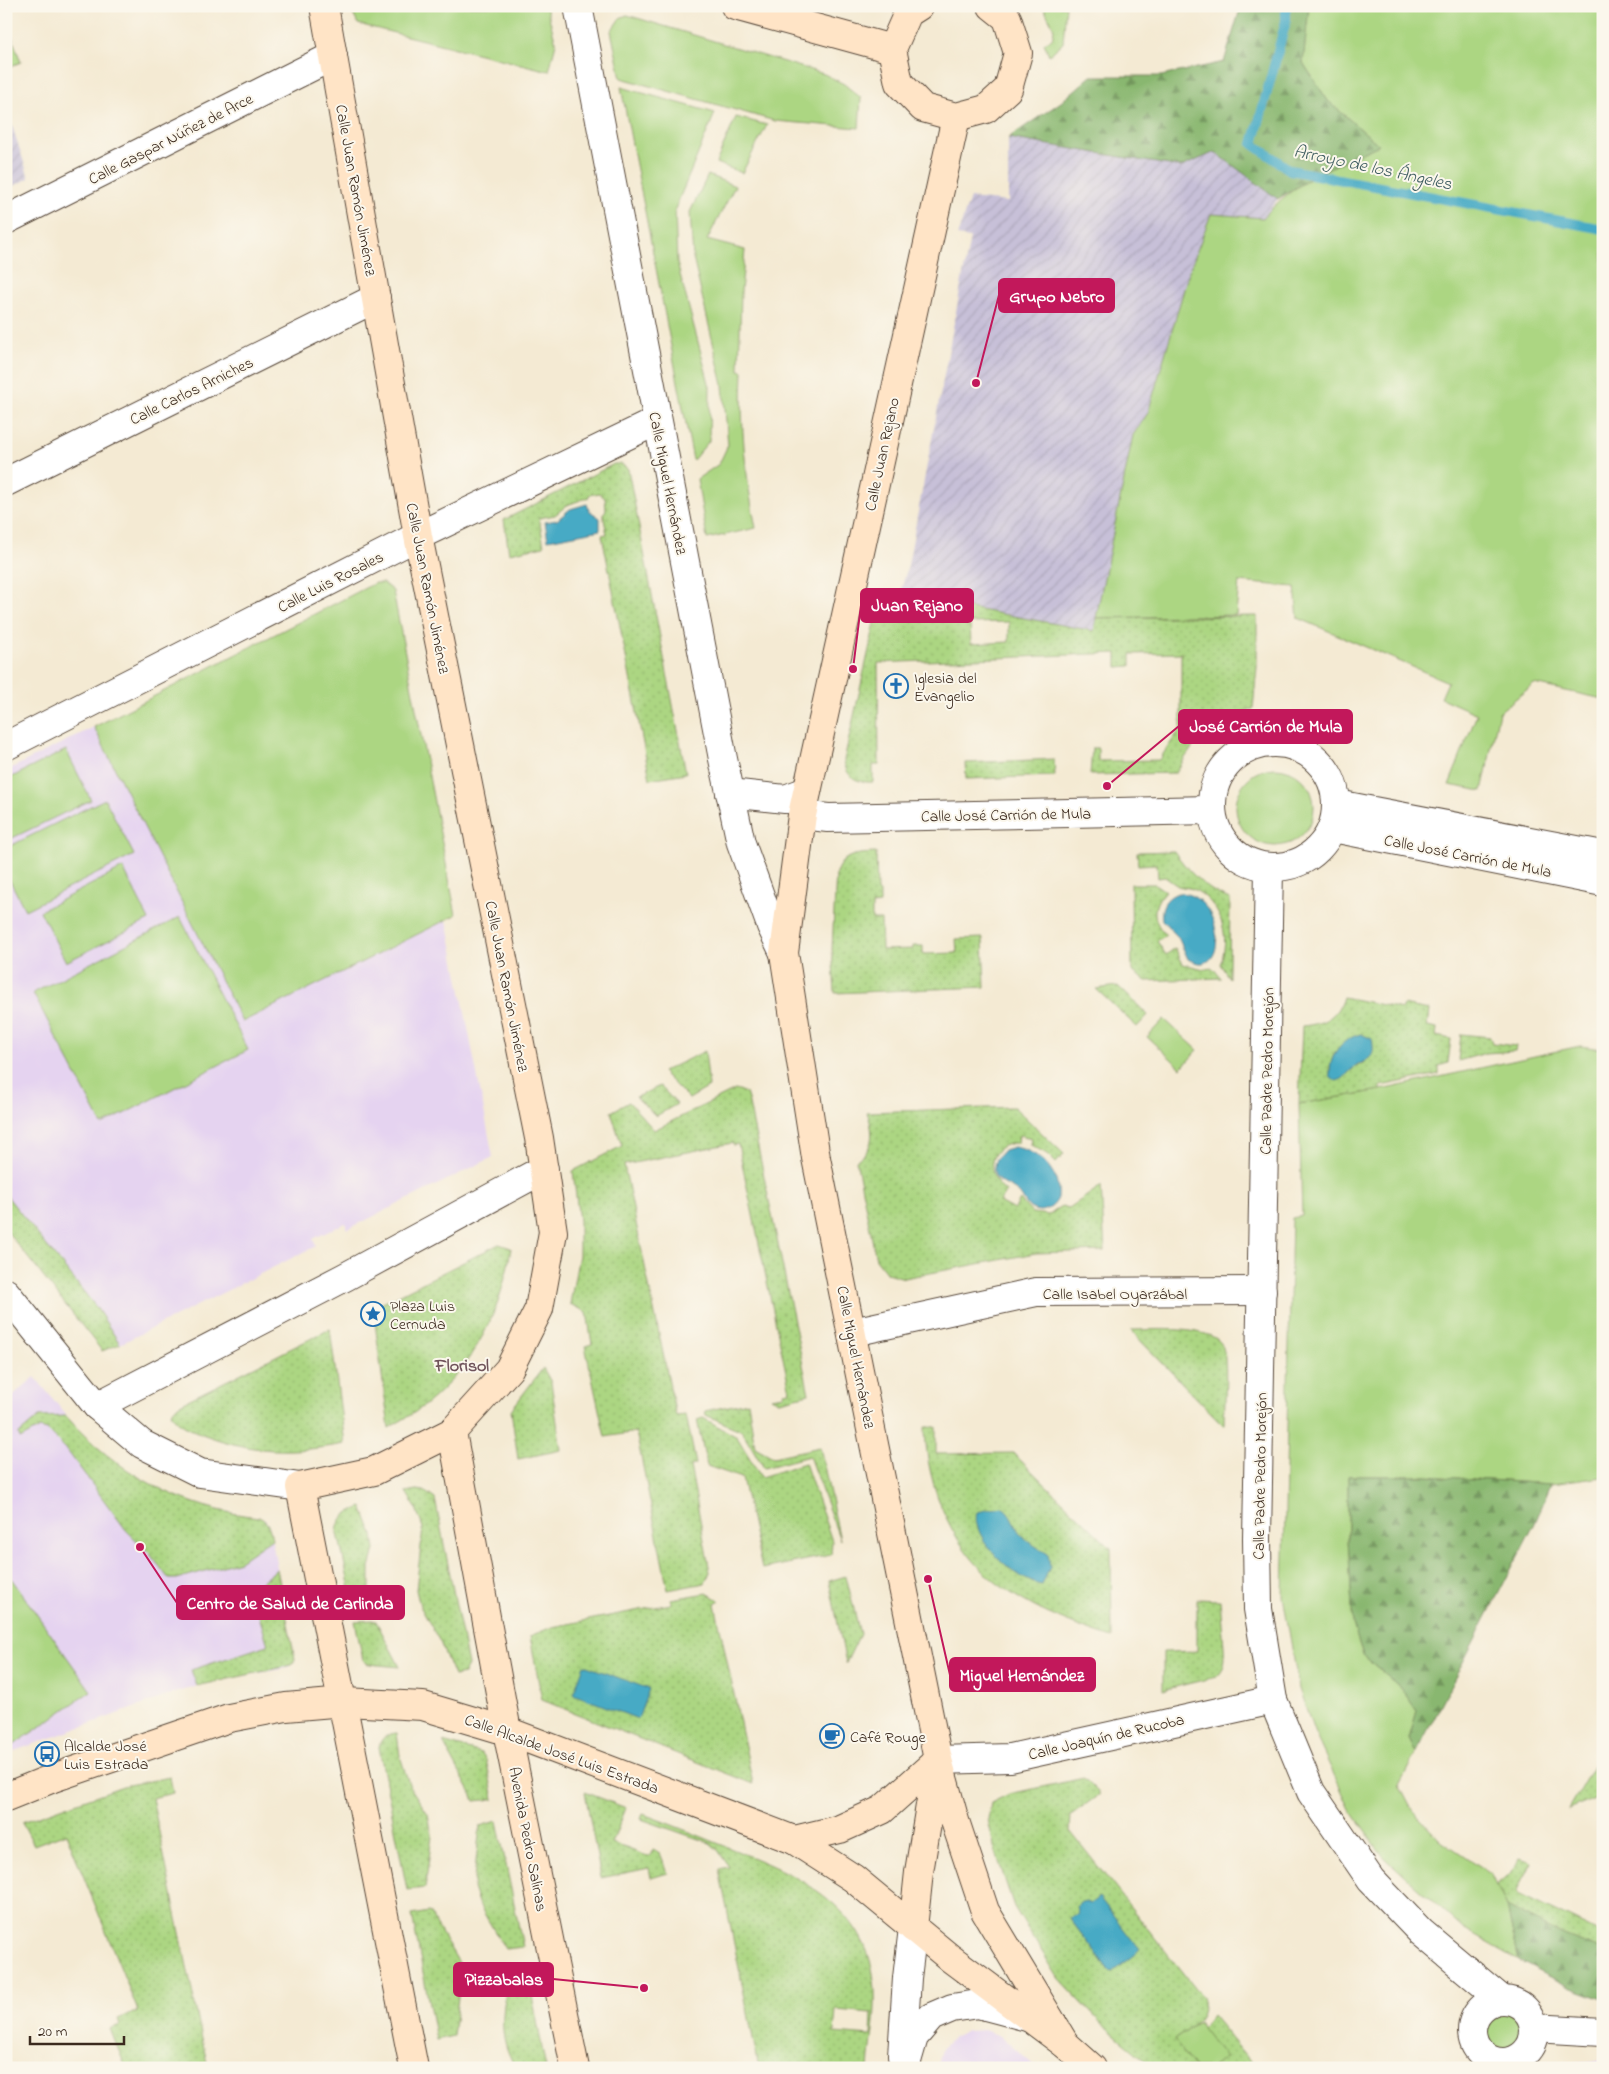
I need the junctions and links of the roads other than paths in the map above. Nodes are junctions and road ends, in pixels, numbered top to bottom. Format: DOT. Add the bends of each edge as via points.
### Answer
graph roads {
  1 [pos="324,6"];
  2 [pos="578,6"];
  3 [pos="736,6"];
  4 [pos="919,6"];
  5 [pos="992,6"];
  6 [pos="892,49"];
  7 [pos="333,56"];
  8 [pos="956,117"];
  9 [pos="6,220"];
  10 [pos="376,298"];
  11 [pos="657,421"];
  12 [pos="6,482"];
  13 [pos="418,536"];
  14 [pos="6,746"];
  15 [pos="730,793"];
  16 [pos="805,803"];
  17 [pos="1211,810"];
  18 [pos="1335,816"];
  19 [pos="1603,856"];
  20 [pos="1269,867"];
  21 [pos="1603,882"];
  22 [pos="784,953"];
  23 [pos="544,1169"];
  24 [pos="1262,1291"];
  25 [pos="6,1293"];
  26 [pos="853,1332"];
  27 [pos="97,1406"];
  28 [pos="452,1432"];
  29 [pos="300,1487"];
  30 [pos="1273,1700"];
  31 [pos="344,1702"];
  32 [pos="507,1730"];
  33 [pos="938,1760"];
  34 [pos="6,1797"];
  35 [pos="794,1840"];
  36 [pos="913,1928"];
  37 [pos="1501,2000"];
  38 [pos="1027,2017"];
  39 [pos="1534,2028"];
  40 [pos="1603,2032"];
  41 [pos="1065,2044"];
  42 [pos="1491,2065"];
  43 [pos="414,2068"];
  44 [pos="575,2068"];
  45 [pos="903,2068"];
  46 [pos="1092,2068"];
  1 -- 7 [label="street, Calle Juan Ramón Jiménez"];
  2 -- 11 [label="street, Calle Miguel Hernández"];
  3 -- 6 [label="street"];
  4 -- 6 [label="street" via="908,13"];
  5 -- 8 [label="street" via="1007,18 1018,53 1008,89 986,109"];
  6 -- 8 [label="street" via="899,82 923,108"];
  7 -- 9 [label="street, Calle Gaspar Núñez de Arce"];
  7 -- 10 [label="street, Calle Juan Ramón Jiménez"];
  8 -- 16 [label="street, Calle Juan Rejano"];
  10 -- 12 [label="street, Calle Carlos Arniches"];
  10 -- 13 [label="street, Calle Juan Ramón Jiménez"];
  11 -- 13 [label="street, Calle Luis Rosales"];
  11 -- 15 [label="street, Calle Miguel Hernández"];
  13 -- 14 [label="street, Calle Luis Rosales"];
  13 -- 23 [label="street, Calle Juan Ramón Jiménez"];
  15 -- 16 [label="street"];
  15 -- 22 [label="street, Calle Miguel Hernández" via="741,844"];
  16 -- 17 [label="street, Calle José Carrión de Mula" via="828,818"];
  16 -- 22 [label="street, Calle Miguel Hernández"];
  17 -- 18 [label="street" via="1223,768 1254,745 1293,744 1325,767"];
  17 -- 20 [label="street" via="1219,835 1240,858"];
  18 -- 19 [label="street, Calle José Carrión de Mula"];
  18 -- 20 [label="street" via="1318,850 1296,864"];
  18 -- 21 [label="street, Calle José Carrión de Mula"];
  20 -- 24 [label="street, Calle Padre Pedro Morejón"];
  22 -- 26 [label="street, Calle Miguel Hernández" via="816,1158"];
  23 -- 27 [label="street"];
  23 -- 28 [label="street" via="553,1232 539,1309 509,1369"];
  24 -- 26 [label="street, Calle Isabel Oyarzábal" via="1036,1292"];
  24 -- 30 [label="street, Calle Padre Pedro Morejón" via="1258,1609"];
  25 -- 27 [label="street"];
  26 -- 33 [label="street, Calle Miguel Hernández"];
  27 -- 29 [label="street" via="142,1444 200,1473"];
  28 -- 29 [label="street" via="374,1472"];
  28 -- 32 [label="street, Avenida Pedro Salinas"];
  29 -- 31 [label="street"];
  30 -- 33 [label="street, Calle Joaquín de Rucoba" via="1010,1758"];
  30 -- 37 [label="street, Calle Padre Pedro Morejón" via="1311,1792 1371,1880 1421,1932"];
  31 -- 32 [label="street, Calle Alcalde José Luis Estrada" via="423,1706"];
  31 -- 34 [label="street, Calle Alcalde José Luis Estrada" via="286,1707 229,1718"];
  31 -- 43 [label="street"];
  32 -- 35 [label="street, Calle Alcalde José Luis Estrada"];
  32 -- 44 [label="street, Avenida Pedro Salinas"];
  33 -- 35 [label="street" via="882,1810 840,1829"];
  33 -- 36 [label="street"];
  33 -- 41 [label="street, Calle Alcalde José Luis Estrada" via="954,1821 985,1911"];
  35 -- 36 [label="street, Calle Alcalde José Luis Estrada" via="853,1878"];
  36 -- 38 [label="street, Calle Alcalde José Luis Estrada"];
  36 -- 45 [label="street"];
  37 -- 39 [label="street" via="1523,2007"];
  37 -- 42 [label="street" via="1484,2006 1473,2020 1471,2038"];
  38 -- 41 [label="street, Calle Alcalde José Luis Estrada"];
  38 -- 45 [label="street" via="978,2004 952,2008 931,2017 914,2037"];
  39 -- 40 [label="street"];
  39 -- 42 [label="street" via="1532,2043 1523,2055 1510,2062"];
  41 -- 46 [label="street, Calle Alcalde José Luis Estrada"];
}
